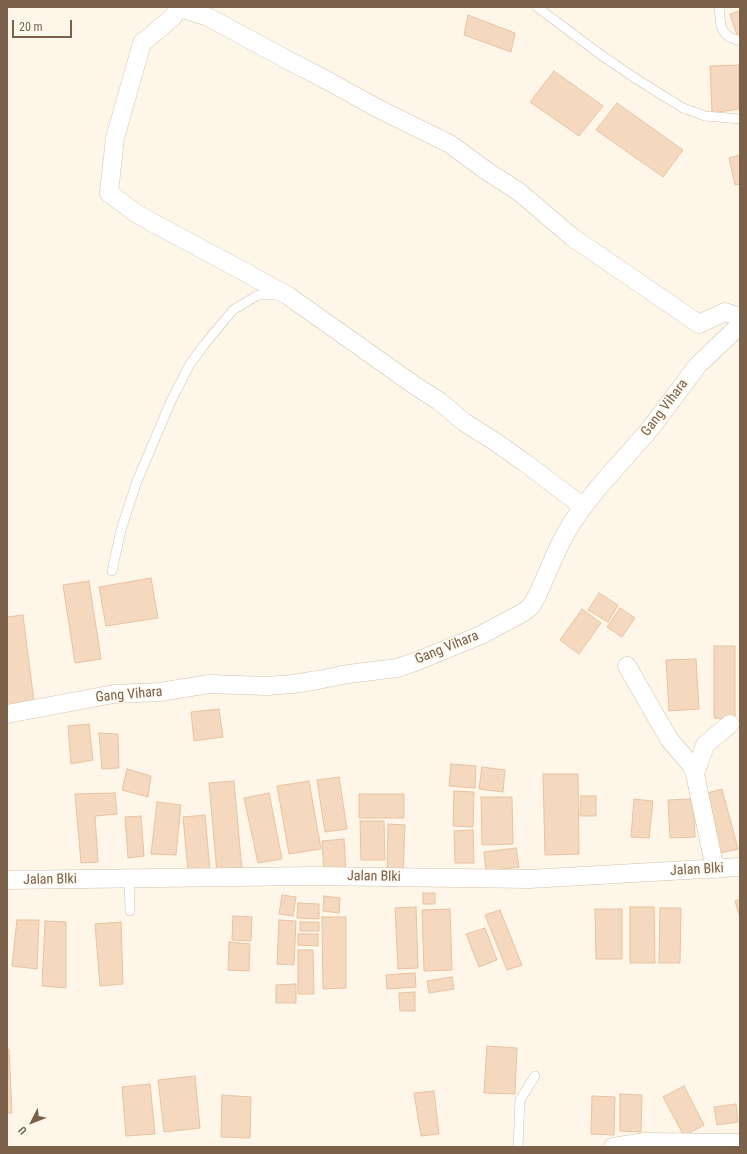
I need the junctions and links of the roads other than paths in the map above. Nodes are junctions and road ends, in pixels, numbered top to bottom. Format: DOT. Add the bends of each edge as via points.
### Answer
graph roads {
  1 [pos="178,7"];
  2 [pos="537,7"];
  3 [pos="719,7"];
  4 [pos="740,42"];
  5 [pos="740,119"];
  6 [pos="287,295"];
  7 [pos="740,317"];
  8 [pos="740,325"];
  9 [pos="581,510"];
  10 [pos="112,571"];
  11 [pos="627,666"];
  12 [pos="7,714"];
  13 [pos="730,724"];
  14 [pos="696,774"];
  15 [pos="740,867"];
  16 [pos="715,869"];
  17 [pos="129,878"];
  18 [pos="7,880"];
  19 [pos="130,911"];
  20 [pos="535,1076"];
  21 [pos="740,1143"];
  22 [pos="518,1147"];
  23 [pos="613,1147"];
  1 -- 6 [label="street" via="172,18 142,43 115,138 109,193 137,214"];
  1 -- 7 [label="street" via="208,17 375,107 450,144 518,191 572,238 699,324 725,312"];
  2 -- 5 [label="lane" via="607,59 683,108 705,116"];
  3 -- 4 [label="lane" via="724,32"];
  6 -- 9 [label="street" via="524,462 577,502"];
  6 -- 10 [label="lane" via="258,295 233,310 190,364 137,480 121,530"];
  8 -- 9 [label="street, Gang Vihara" via="698,365 650,429"];
  9 -- 12 [label="street, Gang Vihara" via="559,546 538,596 531,606 481,635 415,662 397,668 293,684 210,684 160,692 114,694"];
  11 -- 14 [label="street" via="669,739"];
  13 -- 14 [label="street" via="705,745"];
  14 -- 16 [label="street"];
  15 -- 16 [label="street, Jalan Blki"];
  16 -- 17 [label="street, Jalan Blki" via="530,879 312,876"];
  17 -- 18 [label="street, Jalan Blki"];
  17 -- 19 [label="lane"];
  20 -- 22 [label="lane" via="520,1100"];
  21 -- 23 [label="street" via="645,1142"];
}
